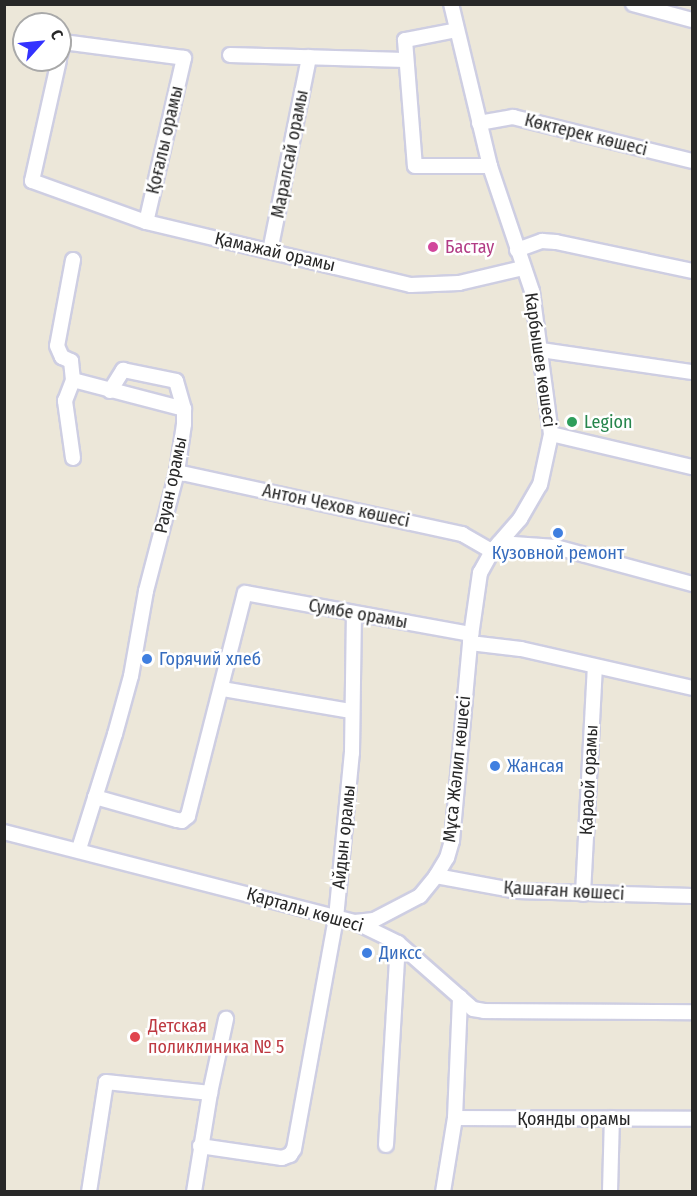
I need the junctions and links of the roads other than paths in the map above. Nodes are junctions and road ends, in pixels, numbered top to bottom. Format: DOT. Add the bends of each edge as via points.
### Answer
graph roads {
  1 [pos="451,4"];
  2 [pos="633,4"];
  3 [pos="693,20"];
  4 [pos="457,30"];
  5 [pos="72,49"];
  6 [pos="230,55"];
  7 [pos="309,57"];
  8 [pos="405,60"];
  9 [pos="56,72"];
  10 [pos="479,123"];
  11 [pos="693,161"];
  12 [pos="490,166"];
  13 [pos="146,222"];
  14 [pos="517,250"];
  15 [pos="270,251"];
  16 [pos="73,260"];
  17 [pos="523,268"];
  18 [pos="693,271"];
  19 [pos="541,350"];
  20 [pos="693,372"];
  21 [pos="73,380"];
  22 [pos="110,391"];
  23 [pos="184,409"];
  24 [pos="551,434"];
  25 [pos="73,458"];
  26 [pos="693,467"];
  27 [pos="177,472"];
  28 [pos="496,547"];
  29 [pos="693,584"];
  30 [pos="354,614"];
  31 [pos="470,638"];
  32 [pos="595,667"];
  33 [pos="693,688"];
  34 [pos="223,689"];
  35 [pos="350,711"];
  36 [pos="95,797"];
  37 [pos="4,832"];
  38 [pos="79,849"];
  39 [pos="436,876"];
  40 [pos="584,894"];
  41 [pos="693,896"];
  42 [pos="336,918"];
  43 [pos="355,921"];
  44 [pos="398,943"];
  45 [pos="460,997"];
  46 [pos="693,1012"];
  47 [pos="226,1019"];
  48 [pos="210,1093"];
  49 [pos="455,1118"];
  50 [pos="612,1118"];
  51 [pos="693,1119"];
  52 [pos="386,1145"];
  53 [pos="200,1146"];
  54 [pos="89,1191"];
  55 [pos="194,1191"];
  56 [pos="443,1191"];
  57 [pos="610,1191"];
  1 -- 4 [label="street, Карбышев көшесі"];
  2 -- 3 [label="street"];
  4 -- 8 [label="street" via="405,40"];
  4 -- 10 [label="street, Карбышев көшесі"];
  5 -- 13 [label="street, Қоғалы орамы" via="184,58"];
  6 -- 7 [label="street"];
  7 -- 8 [label="street"];
  7 -- 15 [label="street, Маралсай орамы"];
  8 -- 12 [label="street" via="415,166"];
  9 -- 13 [label="street, Қамажай орамы" via="32,181"];
  10 -- 11 [label="street, Көктерек көшесі" via="513,117"];
  10 -- 12 [label="street, Карбышев көшесі"];
  12 -- 14 [label="street, Карбышев көшесі"];
  13 -- 15 [label="street, Қамажай орамы"];
  14 -- 17 [label="street, Карбышев көшесі"];
  14 -- 18 [label="street" via="542,241 556,242"];
  15 -- 17 [label="street, Қамажай орамы" via="411,285 459,284"];
  16 -- 21 [label="street" via="57,346 62,357 70,362"];
  17 -- 19 [label="street, Карбышев көшесі" via="532,291"];
  19 -- 20 [label="street"];
  19 -- 24 [label="street, Карбышев көшесі"];
  21 -- 22 [label="street"];
  21 -- 25 [label="street" via="65,401"];
  22 -- 23 [label="street"];
  22 -- 23 [label="street" via="123,370 176,381"];
  23 -- 27 [label="street, Рауан орамы"];
  24 -- 26 [label="street"];
  24 -- 28 [label="street, Карбышев көшесі" via="540,485 520,519"];
  27 -- 28 [label="street, Антон Чехов көшесі" via="462,534"];
  27 -- 36 [label="street, Рауан орамы" via="146,591 131,676"];
  28 -- 29 [label="street, Антон Чехов көшесі" via="556,547"];
  28 -- 31 [label="street, Карбышев көшесі" via="480,573"];
  30 -- 31 [label="street, Сумбе орамы"];
  30 -- 34 [label="street, Сумбе орамы" via="245,593"];
  30 -- 35 [label="street, Айдын орамы"];
  31 -- 32 [label="street, Сумбе орамы"];
  31 -- 39 [label="street, Мұса Жәлил көшесі" via="452,841"];
  32 -- 33 [label="street, Сумбе орамы"];
  32 -- 40 [label="street, Қараой орамы"];
  34 -- 35 [label="street"];
  34 -- 36 [label="street" via="186,819 177,820"];
  35 -- 42 [label="street, Айдын орамы" via="350,784"];
  36 -- 38 [label="street, Рауан орамы"];
  37 -- 38 [label="street, Қарталы көшесі"];
  38 -- 42 [label="street, Қарталы көшесі"];
  39 -- 40 [label="street, Қашаған көшесі" via="517,891"];
  39 -- 43 [label="street, Мұса Жәлил көшесі" via="420,896 374,920"];
  40 -- 41 [label="street, Қашаған көшесі"];
  42 -- 43 [label="street, Қарталы көшесі"];
  42 -- 53 [label="street, Айдын орамы" via="294,1149 282,1158"];
  43 -- 44 [label="street, Қарталы көшесі"];
  44 -- 45 [label="street, Қарталы көшесі"];
  44 -- 52 [label="street"];
  45 -- 46 [label="street, Қарталы көшесі" via="473,1009 484,1011"];
  45 -- 49 [label="street"];
  47 -- 48 [label="street"];
  48 -- 53 [label="street"];
  48 -- 54 [label="street" via="106,1082"];
  49 -- 50 [label="street, Қоянды орамы"];
  49 -- 56 [label="street"];
  50 -- 51 [label="street, Қоянды орамы"];
  50 -- 57 [label="street"];
  53 -- 55 [label="street"];
}
